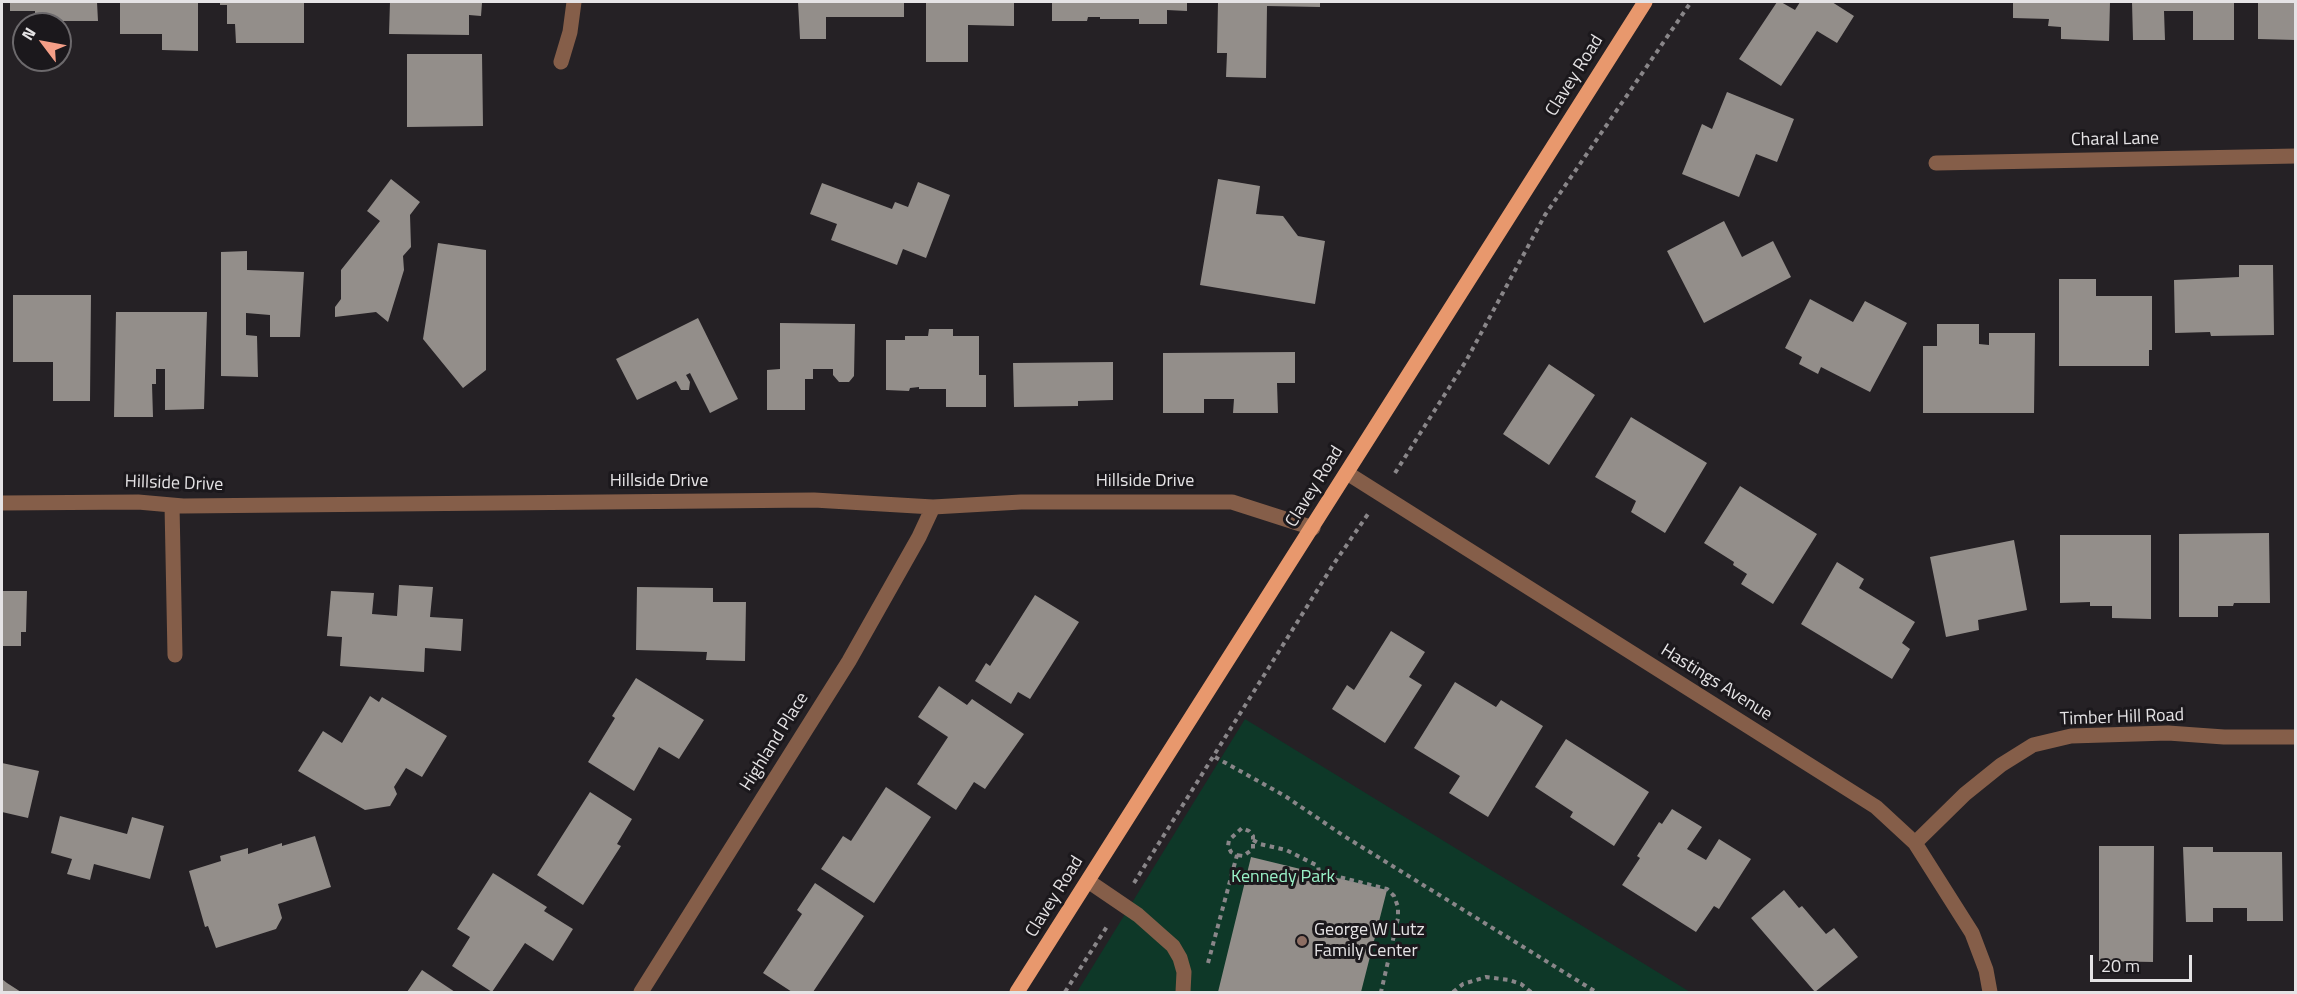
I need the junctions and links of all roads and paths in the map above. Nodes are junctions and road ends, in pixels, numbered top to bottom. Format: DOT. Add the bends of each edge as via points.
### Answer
graph roads {
  1 [pos="574,2"];
  2 [pos="1645,2"];
  3 [pos="1691,2"];
  4 [pos="561,62"];
  5 [pos="2295,156"];
  6 [pos="1936,163"];
  7 [pos="1398,467"];
  8 [pos="1347,473"];
  9 [pos="2,502"];
  10 [pos="172,505"];
  11 [pos="933,507"];
  12 [pos="1313,528"];
  13 [pos="1358,529"];
  14 [pos="175,655"];
  15 [pos="2295,737"];
  16 [pos="1215,756"];
  17 [pos="1253,840"];
  18 [pos="1915,843"];
  19 [pos="1237,855"];
  20 [pos="1088,881"];
  21 [pos="1135,882"];
  22 [pos="1105,931"];
  23 [pos="1207,966"];
  24 [pos="641,993"];
  25 [pos="1017,993"];
  26 [pos="1065,993"];
  27 [pos="1183,993"];
  28 [pos="1381,993"];
  29 [pos="1454,993"];
  30 [pos="1531,993"];
  31 [pos="1596,993"];
  32 [pos="1990,993"];
  1 -- 4 [label="street"];
  2 -- 8 [label="main road, Clavey Road"];
  3 -- 7 [label="path" via="1545,214 1466,361"];
  5 -- 6 [label="street, Charal Lane"];
  8 -- 12 [label="main road, Clavey Road"];
  8 -- 18 [label="street, Hastings Avenue" via="1876,807"];
  9 -- 10 [label="street, Hillside Drive"];
  10 -- 11 [label="street, Hillside Drive" via="814,500"];
  10 -- 14 [label="street"];
  11 -- 12 [label="street, Hillside Drive" via="1021,502 1232,502"];
  11 -- 24 [label="street, Highland Place" via="849,661"];
  12 -- 20 [label="main road, Clavey Road"];
  13 -- 16 [label="path"];
  15 -- 18 [label="street, Timber Hill Road" via="2081,735 2033,745 1965,794"];
  16 -- 21 [label="path"];
  16 -- 31 [label="path" via="1285,796"];
  17 -- 19 [label="path" via="1249,853"];
  17 -- 19 [label="path" via="1249,831 1242,828 1233,835 1228,846"];
  17 -- 28 [label="path" via="1286,850 1318,866 1319,872 1387,889 1394,896 1398,918"];
  18 -- 32 [label="street, Hastings Avenue" via="1972,933"];
  19 -- 23 [label="path"];
  20 -- 25 [label="main road, Clavey Road"];
  20 -- 27 [label="street" via="1138,915 1173,946 1184,972"];
  22 -- 26 [label="path"];
  29 -- 30 [label="path" via="1463,984 1486,977 1515,982"];
}
